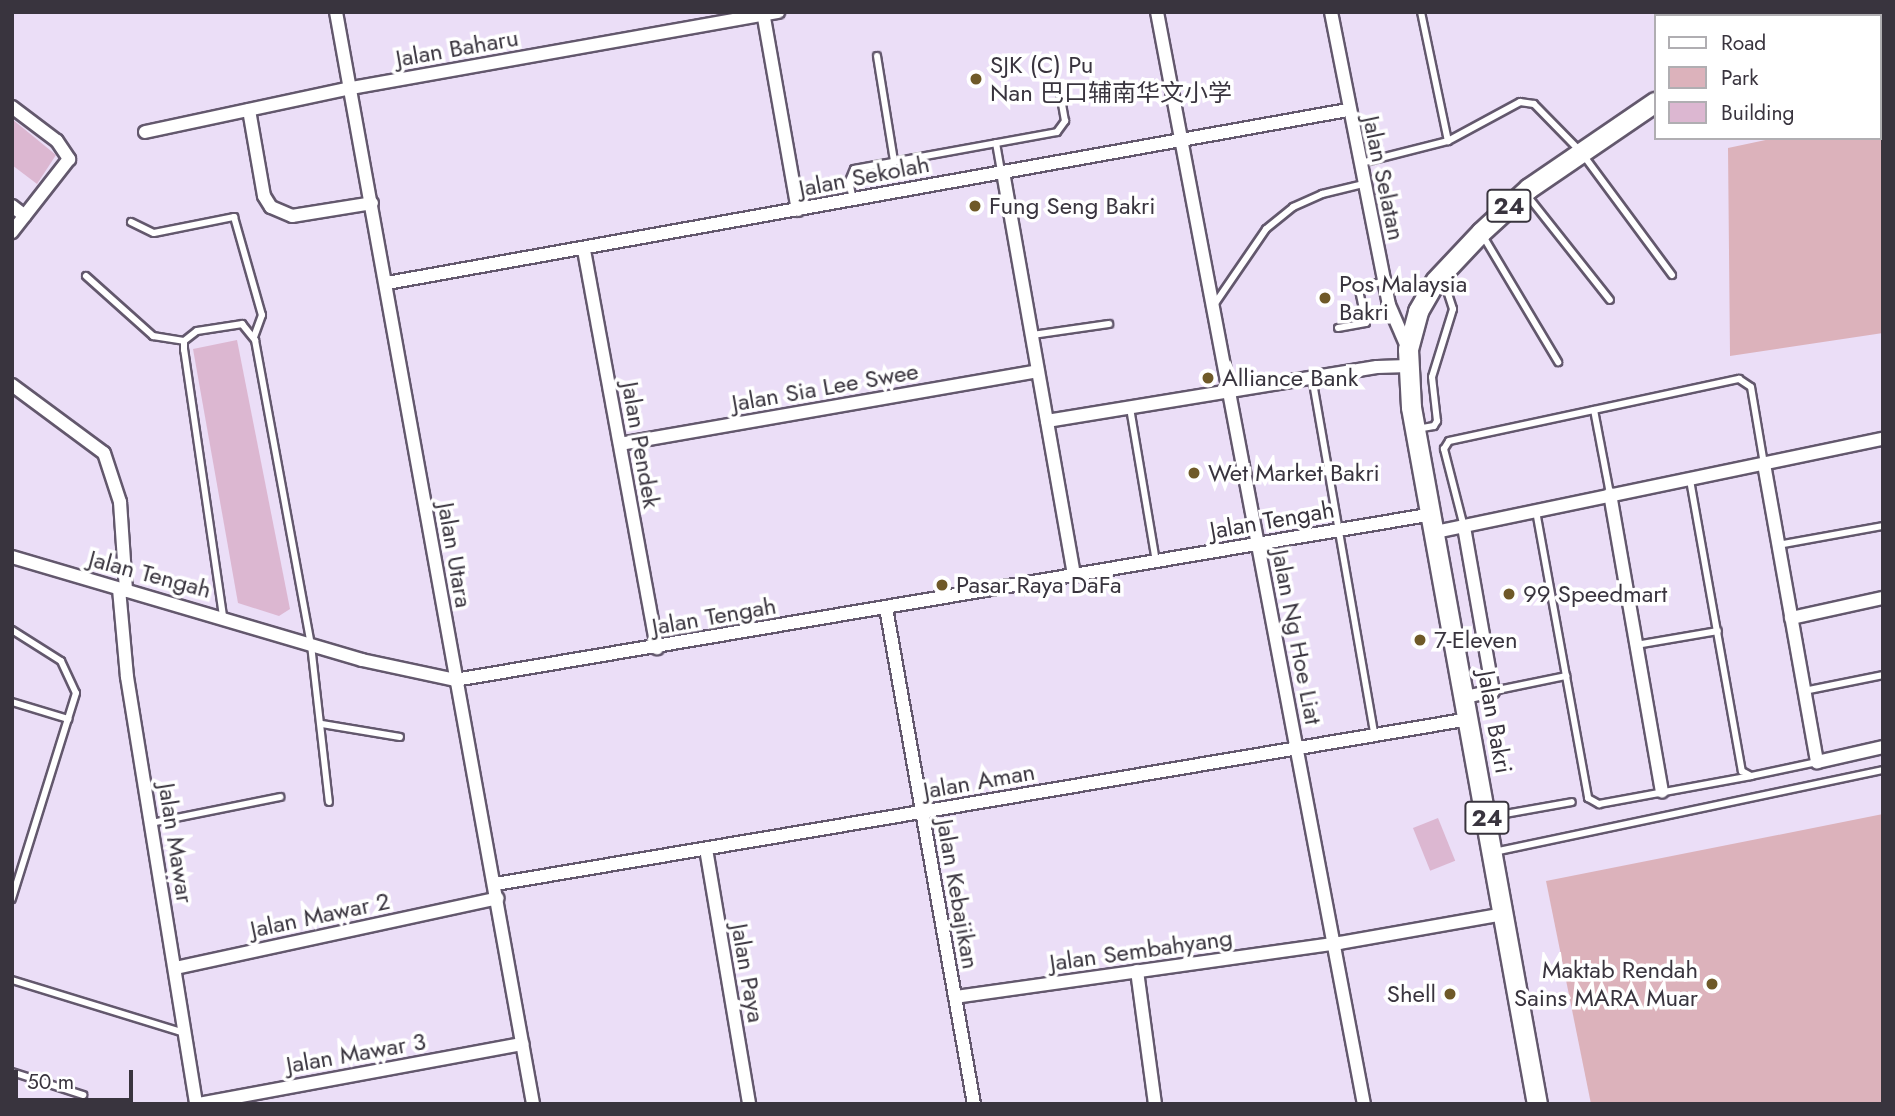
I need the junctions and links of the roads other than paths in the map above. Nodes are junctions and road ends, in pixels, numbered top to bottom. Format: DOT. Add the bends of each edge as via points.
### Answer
graph roads {
  1 [pos="336,12"];
  2 [pos="778,12"];
  3 [pos="1157,12"];
  4 [pos="1331,12"];
  5 [pos="1422,12"];
  6 [pos="763,14"];
  7 [pos="877,56"];
  8 [pos="351,89"];
  9 [pos="1060,93"];
  10 [pos="1654,103"];
  11 [pos="12,107"];
  12 [pos="249,110"];
  13 [pos="1348,110"];
  14 [pos="145,132"];
  15 [pos="1448,141"];
  16 [pos="1182,142"];
  17 [pos="996,143"];
  18 [pos="1581,152"];
  19 [pos="894,161"];
  20 [pos="1359,164"];
  21 [pos="1002,172"];
  22 [pos="1363,184"];
  23 [pos="1525,192"];
  24 [pos="853,200"];
  25 [pos="372,203"];
  26 [pos="12,206"];
  27 [pos="798,210"];
  28 [pos="25,216"];
  29 [pos="131,222"];
  30 [pos="12,232"];
  31 [pos="1481,232"];
  32 [pos="584,250"];
  33 [pos="1672,275"];
  34 [pos="86,276"];
  35 [pos="1439,276"];
  36 [pos="1384,281"];
  37 [pos="387,283"];
  38 [pos="1610,300"];
  39 [pos="1213,306"];
  40 [pos="1109,324"];
  41 [pos="1338,328"];
  42 [pos="1032,335"];
  43 [pos="254,337"];
  44 [pos="184,341"];
  45 [pos="1396,362"];
  46 [pos="1558,362"];
  47 [pos="1038,371"];
  48 [pos="1312,377"];
  49 [pos="12,385"];
  50 [pos="1229,391"];
  51 [pos="1130,408"];
  52 [pos="1594,410"];
  53 [pos="1047,421"];
  54 [pos="1415,430"];
  55 [pos="1883,439"];
  56 [pos="620,444"];
  57 [pos="1764,464"];
  58 [pos="1689,478"];
  59 [pos="1610,494"];
  60 [pos="1536,511"];
  61 [pos="1434,523"];
  62 [pos="1883,526"];
  63 [pos="1464,527"];
  64 [pos="1339,530"];
  65 [pos="1258,544"];
  66 [pos="1778,545"];
  67 [pos="12,556"];
  68 [pos="1156,561"];
  69 [pos="1074,576"];
  70 [pos="123,590"];
  71 [pos="1883,598"];
  72 [pos="886,608"];
  73 [pos="223,616"];
  74 [pos="1791,618"];
  75 [pos="12,631"];
  76 [pos="1718,631"];
  77 [pos="311,645"];
  78 [pos="1636,645"];
  79 [pos="657,648"];
  80 [pos="1883,675"];
  81 [pos="1566,676"];
  82 [pos="455,680"];
  83 [pos="1493,691"];
  84 [pos="1804,691"];
  85 [pos="1465,697"];
  86 [pos="12,702"];
  87 [pos="68,719"];
  88 [pos="1469,719"];
  89 [pos="322,724"];
  90 [pos="1374,735"];
  91 [pos="400,737"];
  92 [pos="1883,747"];
  93 [pos="1297,749"];
  94 [pos="1817,762"];
  95 [pos="1883,770"];
  96 [pos="1751,776"];
  97 [pos="1662,791"];
  98 [pos="280,797"];
  99 [pos="329,802"];
  100 [pos="1572,803"];
  101 [pos="922,812"];
  102 [pos="1486,817"];
  103 [pos="151,823"];
  104 [pos="706,849"];
  105 [pos="1493,852"];
  106 [pos="496,884"];
  107 [pos="12,899"];
  108 [pos="493,899"];
  109 [pos="1504,914"];
  110 [pos="1341,942"];
  111 [pos="175,968"];
  112 [pos="1137,971"];
  113 [pos="12,980"];
  114 [pos="955,997"];
  115 [pos="186,1033"];
  116 [pos="523,1044"];
  117 [pos="12,1072"];
  118 [pos="83,1095"];
  119 [pos="197,1104"];
  120 [pos="533,1104"];
  121 [pos="749,1104"];
  122 [pos="974,1104"];
  123 [pos="1155,1104"];
  124 [pos="1364,1104"];
  125 [pos="1537,1104"];
  1 -- 8 [label="street, Jalan Utara"];
  2 -- 6 [label="street, Jalan Baharu"];
  3 -- 16 [label="street, Jalan Ng Hoe Liat"];
  4 -- 13 [label="street, Jalan Selatan"];
  5 -- 15 [label="lane"];
  6 -- 8 [label="street, Jalan Baharu"];
  6 -- 27 [label="street"];
  7 -- 19 [label="lane"];
  8 -- 12 [label="street, Jalan Baharu"];
  8 -- 25 [label="street, Jalan Utara"];
  9 -- 17 [label="lane" via="1065,121 1060,130"];
  10 -- 18 [label="main road, 24"];
  11 -- 28 [label="street" via="57,141 69,159"];
  12 -- 14 [label="street, Jalan Baharu"];
  12 -- 25 [label="street" via="264,196 271,206 292,216"];
  13 -- 16 [label="street, Jalan Sekolah"];
  13 -- 20 [label="street, Jalan Selatan"];
  15 -- 18 [label="lane" via="1527,102 1545,112"];
  15 -- 20 [label="lane"];
  16 -- 21 [label="street, Jalan Sekolah"];
  16 -- 39 [label="street, Jalan Ng Hoe Liat"];
  17 -- 19 [label="lane"];
  17 -- 21 [label="lane"];
  18 -- 23 [label="main road, 24"];
  18 -- 33 [label="lane"];
  19 -- 24 [label="lane" via="855,169 849,181"];
  20 -- 22 [label="street, Jalan Selatan"];
  21 -- 24 [label="street, Jalan Sekolah"];
  21 -- 42 [label="street"];
  22 -- 36 [label="street, Jalan Selatan"];
  22 -- 39 [label="lane" via="1322,194 1266,229"];
  23 -- 31 [label="main road, 24"];
  23 -- 38 [label="lane"];
  24 -- 27 [label="street, Jalan Sekolah"];
  25 -- 37 [label="street, Jalan Utara"];
  26 -- 28 [label="street"];
  27 -- 32 [label="street, Jalan Sekolah"];
  28 -- 30 [label="street"];
  29 -- 43 [label="lane" via="154,233 234,217 262,315"];
  31 -- 35 [label="main road, 24"];
  31 -- 46 [label="lane"];
  32 -- 37 [label="street, Jalan Sekolah"];
  32 -- 56 [label="street, Jalan Pendek"];
  34 -- 44 [label="lane" via="153,336"];
  35 -- 45 [label="main road, 24"];
  35 -- 54 [label="lane" via="1449,289 1452,309 1433,377 1437,421"];
  36 -- 41 [label="lane" via="1359,289 1366,323"];
  36 -- 45 [label="street, Jalan Selatan"];
  37 -- 82 [label="street, Jalan Utara"];
  39 -- 50 [label="street, Jalan Ng Hoe Liat"];
  40 -- 42 [label="lane"];
  42 -- 47 [label="street"];
  43 -- 44 [label="lane" via="243,324 197,331"];
  43 -- 77 [label="lane"];
  44 -- 73 [label="lane"];
  45 -- 48 [label="street"];
  45 -- 54 [label="main road, Jalan Bakri / 24"];
  47 -- 53 [label="street"];
  47 -- 56 [label="street, Jalan Sia Lee Swee"];
  48 -- 50 [label="street"];
  48 -- 64 [label="lane"];
  49 -- 70 [label="street, Jalan Mawar" via="104,453 120,502"];
  50 -- 51 [label="street"];
  50 -- 65 [label="street, Jalan Ng Hoe Liat"];
  51 -- 53 [label="street"];
  51 -- 68 [label="lane"];
  52 -- 57 [label="lane" via="1744,379 1751,387"];
  52 -- 59 [label="lane"];
  52 -- 63 [label="lane" via="1446,444"];
  53 -- 69 [label="street"];
  54 -- 61 [label="main road, Jalan Bakri / 24"];
  55 -- 57 [label="street, Jalan Tengah"];
  56 -- 79 [label="street, Jalan Pendek"];
  57 -- 58 [label="street, Jalan Tengah"];
  57 -- 66 [label="street"];
  58 -- 59 [label="street, Jalan Tengah"];
  58 -- 76 [label="lane"];
  59 -- 60 [label="street, Jalan Tengah"];
  59 -- 78 [label="street"];
  60 -- 63 [label="street, Jalan Tengah"];
  60 -- 81 [label="lane"];
  61 -- 63 [label="street, Jalan Tengah"];
  61 -- 64 [label="street, Jalan Tengah"];
  61 -- 85 [label="main road, Jalan Bakri / 24"];
  62 -- 66 [label="lane"];
  63 -- 83 [label="street"];
  64 -- 65 [label="street, Jalan Tengah"];
  64 -- 90 [label="lane"];
  65 -- 68 [label="street, Jalan Tengah"];
  65 -- 93 [label="street, Jalan Ng Hoe Liat"];
  66 -- 74 [label="street"];
  67 -- 70 [label="street, Jalan Tengah"];
  68 -- 69 [label="street, Jalan Tengah"];
  69 -- 72 [label="street, Jalan Tengah"];
  70 -- 73 [label="street, Jalan Tengah"];
  70 -- 103 [label="street, Jalan Mawar" via="127,677"];
  71 -- 74 [label="street"];
  72 -- 79 [label="street, Jalan Tengah"];
  72 -- 101 [label="street, Jalan Kebajikan"];
  73 -- 77 [label="street, Jalan Tengah"];
  74 -- 84 [label="street"];
  75 -- 87 [label="lane" via="34,640 69,671 76,693"];
  76 -- 78 [label="lane"];
  76 -- 96 [label="lane" via="1740,765"];
  77 -- 82 [label="street, Jalan Tengah"];
  77 -- 89 [label="lane"];
  78 -- 97 [label="street"];
  79 -- 82 [label="street, Jalan Tengah"];
  80 -- 84 [label="lane"];
  81 -- 83 [label="lane"];
  81 -- 97 [label="lane" via="1588,798 1599,804"];
  82 -- 106 [label="street, Jalan Utara"];
  83 -- 85 [label="street"];
  84 -- 94 [label="street"];
  85 -- 88 [label="main road, Jalan Bakri / 24"];
  86 -- 87 [label="lane"];
  87 -- 107 [label="lane"];
  88 -- 90 [label="street, Jalan Aman"];
  88 -- 102 [label="main road, Jalan Bakri / 24"];
  89 -- 91 [label="lane"];
  89 -- 99 [label="lane"];
  90 -- 93 [label="street, Jalan Aman"];
  92 -- 94 [label="street"];
  93 -- 101 [label="street, Jalan Aman"];
  93 -- 110 [label="street, Jalan Ng Hoe Liat"];
  94 -- 96 [label="lane"];
  95 -- 105 [label="lane"];
  96 -- 97 [label="lane"];
  98 -- 103 [label="lane"];
  100 -- 102 [label="lane"];
  101 -- 104 [label="street, Jalan Aman"];
  101 -- 114 [label="street, Jalan Kebajikan"];
  102 -- 105 [label="main road, Jalan Bakri / 24"];
  103 -- 111 [label="street, Jalan Mawar"];
  104 -- 106 [label="street, Jalan Aman"];
  104 -- 121 [label="street, Jalan Paya"];
  105 -- 109 [label="main road, Jalan Bakri / 24"];
  106 -- 108 [label="street, Jalan Utara"];
  108 -- 111 [label="street, Jalan Mawar 2"];
  108 -- 116 [label="street, Jalan Utara"];
  109 -- 110 [label="street, Jalan Sembahyang"];
  109 -- 125 [label="main road, Jalan Bakri / 24"];
  110 -- 112 [label="street, Jalan Sembahyang"];
  110 -- 124 [label="street, Jalan Ng Hoe Liat"];
  111 -- 115 [label="street, Jalan Mawar"];
  112 -- 114 [label="street, Jalan Sembahyang"];
  112 -- 123 [label="street"];
  113 -- 115 [label="lane"];
  114 -- 122 [label="street, Jalan Kebajikan"];
  115 -- 119 [label="street, Jalan Mawar"];
  116 -- 119 [label="street, Jalan Mawar 3"];
  116 -- 120 [label="street, Jalan Utara"];
  117 -- 118 [label="lane"];
}
